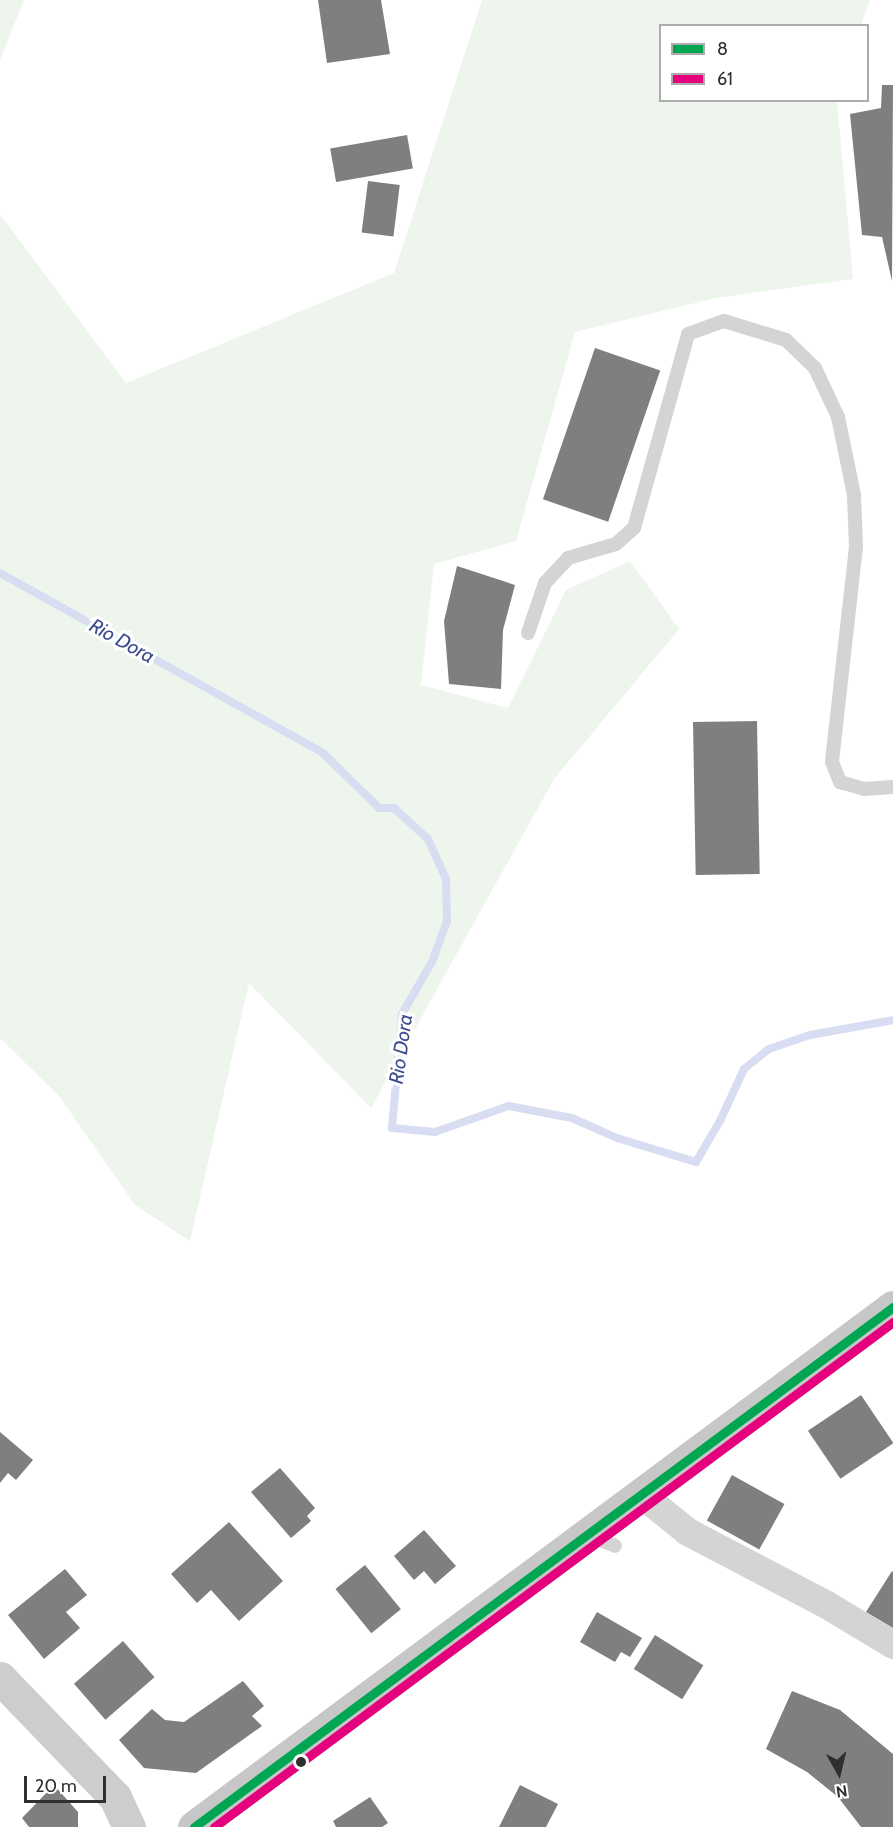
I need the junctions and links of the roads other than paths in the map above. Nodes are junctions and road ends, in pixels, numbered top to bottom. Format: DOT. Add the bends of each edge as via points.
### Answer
graph roads {
  1 [pos="528,633"];
  2 [pos="893,788"];
  3 [pos="893,1307"];
  4 [pos="642,1495"];
  5 [pos="893,1645"];
  6 [pos="0,1678"];
  7 [pos="129,1827"];
  8 [pos="194,1827"];
  1 -- 2 [label="lane" via="544,583 568,558 616,544 634,528 688,334 724,321 786,340 815,368 838,417 854,495 856,547 832,762 840,782 864,789"];
  3 -- 4 [label="main road"];
  4 -- 5 [label="street" via="688,1532 827,1605"];
  4 -- 8 [label="main road" via="602,1540 333,1717"];
  6 -- 7 [label="street" via="115,1797"];
}
